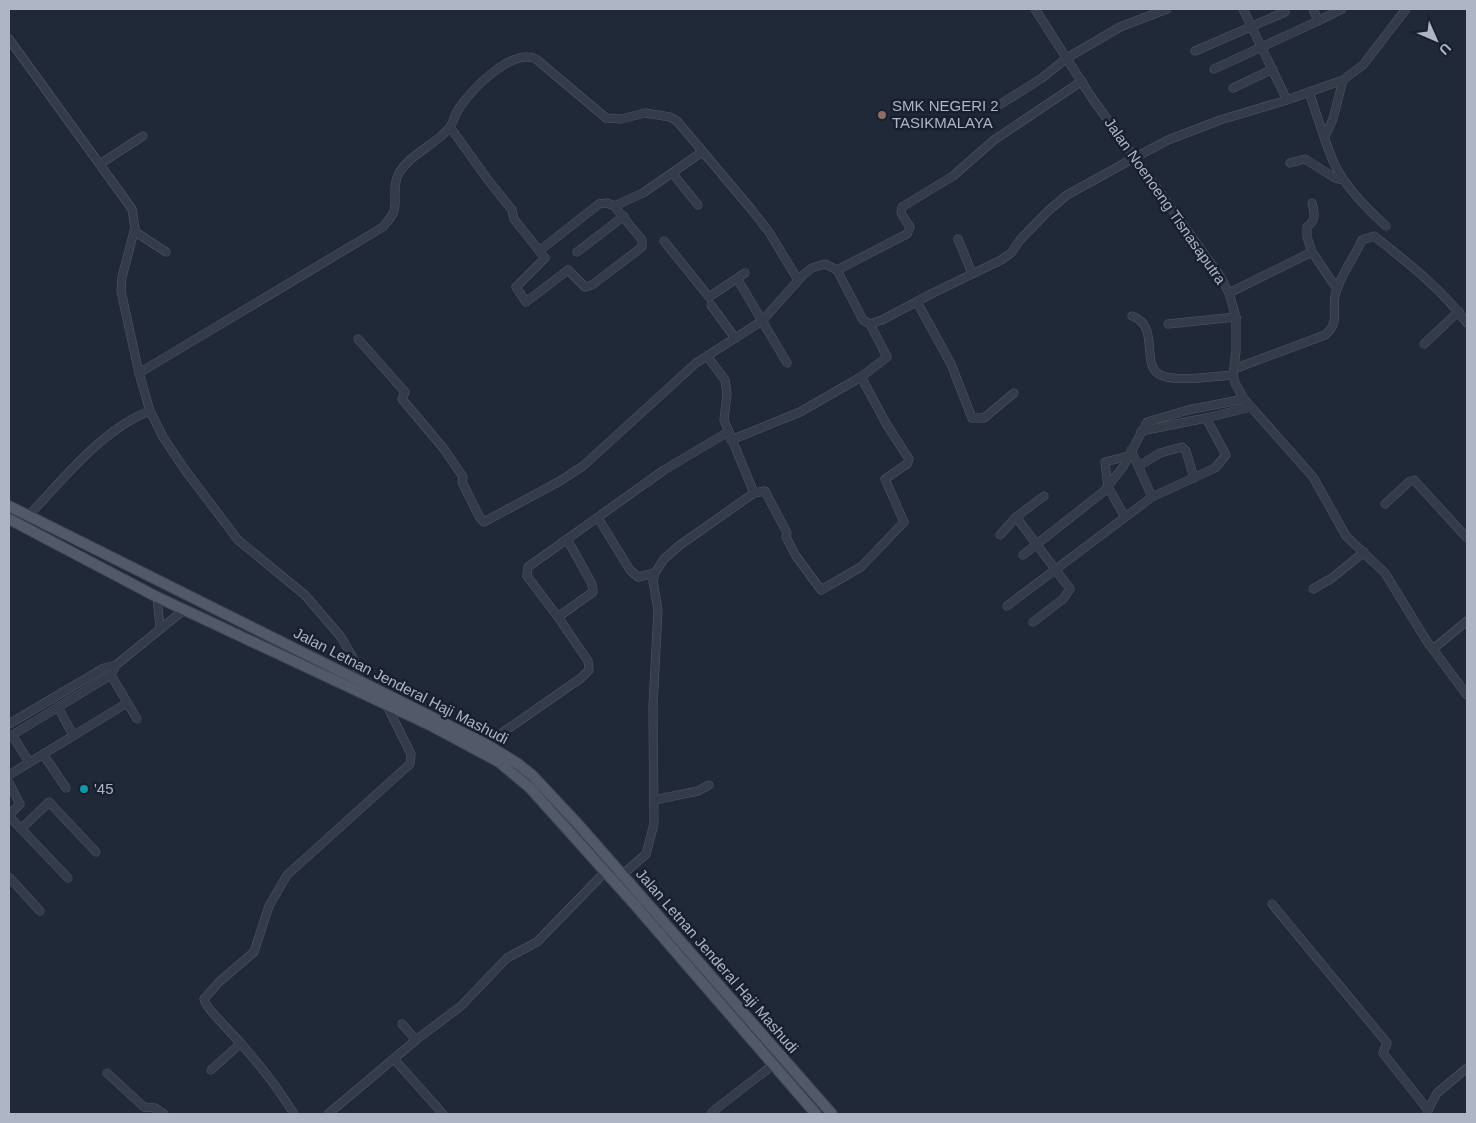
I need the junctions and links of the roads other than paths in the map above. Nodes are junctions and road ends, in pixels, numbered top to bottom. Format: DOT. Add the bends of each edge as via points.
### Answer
graph roads {
  1 [pos="1035,9"];
  2 [pos="1167,9"];
  3 [pos="1243,9"];
  4 [pos="1293,9"];
  5 [pos="1313,9"];
  6 [pos="1342,9"];
  7 [pos="1406,9"];
  8 [pos="1284,10"];
  9 [pos="1318,21"];
  10 [pos="1252,27"];
  11 [pos="9,39"];
  12 [pos="1263,47"];
  13 [pos="1195,50"];
  14 [pos="1067,58"];
  15 [pos="1214,69"];
  16 [pos="1273,69"];
  17 [pos="1343,80"];
  18 [pos="1082,81"];
  19 [pos="1232,88"];
  20 [pos="1309,92"];
  21 [pos="1287,100"];
  22 [pos="999,106"];
  23 [pos="450,127"];
  24 [pos="143,136"];
  25 [pos="1325,136"];
  26 [pos="702,152"];
  27 [pos="1134,158"];
  28 [pos="1290,163"];
  29 [pos="100,164"];
  30 [pos="673,174"];
  31 [pos="1344,180"];
  32 [pos="1312,204"];
  33 [pos="698,205"];
  34 [pos="614,206"];
  35 [pos="624,216"];
  36 [pos="1386,226"];
  37 [pos="134,231"];
  38 [pos="958,239"];
  39 [pos="664,241"];
  40 [pos="539,251"];
  41 [pos="166,252"];
  42 [pos="577,252"];
  43 [pos="1312,252"];
  44 [pos="836,270"];
  45 [pos="745,273"];
  46 [pos="972,273"];
  47 [pos="738,280"];
  48 [pos="798,280"];
  49 [pos="1337,289"];
  50 [pos="1229,293"];
  51 [pos="917,302"];
  52 [pos="711,305"];
  53 [pos="1459,311"];
  54 [pos="1132,316"];
  55 [pos="1236,317"];
  56 [pos="762,321"];
  57 [pos="1467,323"];
  58 [pos="870,324"];
  59 [pos="1168,324"];
  60 [pos="735,338"];
  61 [pos="358,339"];
  62 [pos="1424,344"];
  63 [pos="707,356"];
  64 [pos="787,363"];
  65 [pos="1234,372"];
  66 [pos="139,373"];
  67 [pos="861,377"];
  68 [pos="1014,393"];
  69 [pos="1244,399"];
  70 [pos="1251,407"];
  71 [pos="1188,410"];
  72 [pos="150,411"];
  73 [pos="1170,415"];
  74 [pos="1206,418"];
  75 [pos="1191,421"];
  76 [pos="1172,425"];
  77 [pos="1141,431"];
  78 [pos="728,432"];
  79 [pos="732,440"];
  80 [pos="1130,453"];
  81 [pos="1138,466"];
  82 [pos="1194,478"];
  83 [pos="1108,487"];
  84 [pos="754,494"];
  85 [pos="1044,496"];
  86 [pos="1152,497"];
  87 [pos="1385,504"];
  88 [pos="9,506"];
  89 [pos="28,516"];
  90 [pos="1125,517"];
  91 [pos="598,518"];
  92 [pos="1016,518"];
  93 [pos="9,519"];
  94 [pos="1000,535"];
  95 [pos="1467,538"];
  96 [pos="567,539"];
  97 [pos="1036,544"];
  98 [pos="1364,552"];
  99 [pos="1023,554"];
  100 [pos="1056,569"];
  101 [pos="655,573"];
  102 [pos="1313,589"];
  103 [pos="157,596"];
  104 [pos="1007,606"];
  105 [pos="184,609"];
  106 [pos="558,617"];
  107 [pos="1467,620"];
  108 [pos="1033,622"];
  109 [pos="160,627"];
  110 [pos="1433,649"];
  111 [pos="116,665"];
  112 [pos="111,675"];
  113 [pos="359,682"];
  114 [pos="1467,694"];
  115 [pos="127,703"];
  116 [pos="387,706"];
  117 [pos="58,707"];
  118 [pos="137,718"];
  119 [pos="9,724"];
  120 [pos="74,735"];
  121 [pos="10,736"];
  122 [pos="486,744"];
  123 [pos="42,754"];
  124 [pos="29,762"];
  125 [pos="9,775"];
  126 [pos="9,783"];
  127 [pos="709,785"];
  128 [pos="66,788"];
  129 [pos="654,800"];
  130 [pos="9,815"];
  131 [pos="577,823"];
  132 [pos="21,828"];
  133 [pos="568,831"];
  134 [pos="96,852"];
  135 [pos="604,873"];
  136 [pos="622,875"];
  137 [pos="9,877"];
  138 [pos="68,878"];
  139 [pos="1272,904"];
  140 [pos="40,911"];
  141 [pos="402,1024"];
  142 [pos="416,1040"];
  143 [pos="241,1042"];
  144 [pos="394,1059"];
  145 [pos="772,1065"];
  146 [pos="1467,1068"];
  147 [pos="210,1070"];
  148 [pos="107,1073"];
  149 [pos="1427,1112"];
  150 [pos="710,1113"];
  151 [pos="164,1114"];
  152 [pos="294,1114"];
  153 [pos="328,1114"];
  154 [pos="442,1114"];
  155 [pos="816,1114"];
  156 [pos="832,1114"];
  1 -- 14 [label="street, Jalan Noenoeng Tisnasaputra"];
  2 -- 14 [label="street" via="1120,27"];
  3 -- 10 [label="street"];
  4 -- 8 [label="street"];
  5 -- 9 [label="street"];
  6 -- 9 [label="street"];
  7 -- 17 [label="street" via="1363,65"];
  8 -- 10 [label="street"];
  9 -- 12 [label="street"];
  10 -- 12 [label="street"];
  10 -- 13 [label="street"];
  11 -- 29 [label="street"];
  12 -- 15 [label="street"];
  12 -- 16 [label="street"];
  14 -- 18 [label="street, Jalan Noenoeng Tisnasaputra"];
  14 -- 22 [label="street"];
  16 -- 19 [label="street"];
  16 -- 21 [label="street"];
  17 -- 20 [label="street"];
  17 -- 25 [label="street"];
  18 -- 27 [label="street, Jalan Noenoeng Tisnasaputra"];
  18 -- 44 [label="street" via="994,140 953,176 902,207 901,213 910,227 908,234"];
  20 -- 21 [label="street"];
  20 -- 25 [label="street"];
  21 -- 27 [label="street" via="1220,120 1168,140"];
  23 -- 26 [label="street" via="472,91 496,70 527,56 536,59 606,118 621,119 645,113 670,117"];
  23 -- 40 [label="street"];
  23 -- 66 [label="street" via="409,160 400,172 394,211 383,226"];
  24 -- 29 [label="street"];
  25 -- 31 [label="street" via="1333,161"];
  26 -- 30 [label="street"];
  26 -- 48 [label="street" via="752,209"];
  27 -- 46 [label="street" via="1067,196 1020,240 1007,257"];
  27 -- 50 [label="street, Jalan Noenoeng Tisnasaputra" via="1199,244"];
  28 -- 31 [label="street" via="1305,159 1335,178"];
  29 -- 37 [label="street" via="132,209"];
  30 -- 33 [label="street"];
  30 -- 34 [label="street"];
  31 -- 36 [label="street"];
  32 -- 43 [label="street" via="1315,216 1307,227 1307,237"];
  34 -- 35 [label="street"];
  34 -- 40 [label="street" via="608,202 599,204"];
  35 -- 40 [label="street" via="642,240 638,251 587,287 566,271 526,302 516,287 545,260"];
  35 -- 42 [label="street"];
  37 -- 41 [label="street"];
  37 -- 66 [label="street" via="121,284"];
  38 -- 46 [label="street"];
  39 -- 47 [label="street" via="708,297"];
  43 -- 49 [label="street"];
  43 -- 50 [label="street"];
  44 -- 48 [label="street" via="825,264 819,265"];
  44 -- 58 [label="street" via="860,314"];
  45 -- 47 [label="street"];
  46 -- 51 [label="street"];
  47 -- 56 [label="street"];
  48 -- 56 [label="street"];
  49 -- 53 [label="street" via="1362,240 1374,236 1428,278"];
  49 -- 65 [label="street" via="1335,322 1325,335"];
  50 -- 55 [label="street, Jalan Noenoeng Tisnasaputra"];
  51 -- 58 [label="street"];
  51 -- 68 [label="street" via="952,364 972,418 984,418"];
  52 -- 60 [label="street"];
  53 -- 57 [label="street"];
  53 -- 62 [label="street"];
  54 -- 65 [label="street" via="1148,331 1152,367 1161,376 1171,378"];
  55 -- 59 [label="street"];
  55 -- 65 [label="street, Jalan Noenoeng Tisnasaputra"];
  56 -- 60 [label="street"];
  56 -- 64 [label="street"];
  58 -- 67 [label="street" via="887,357"];
  60 -- 63 [label="street"];
  61 -- 63 [label="street" via="405,392 402,399 463,477 462,482 484,522 583,466"];
  63 -- 78 [label="street" via="727,387 724,420"];
  65 -- 69 [label="street, Jalan Noenoeng Tisnasaputra"];
  66 -- 72 [label="street"];
  67 -- 79 [label="street" via="800,412"];
  67 -- 84 [label="street" via="887,426 910,460 885,479 904,518 902,526 860,567 821,590 796,556 786,537 788,533 765,491"];
  69 -- 70 [label="street, Jalan Noenoeng Tisnasaputra"];
  69 -- 71 [label="street"];
  70 -- 74 [label="street"];
  70 -- 98 [label="street, Jalan Noenoeng Tisnasaputra" via="1313,478 1342,530"];
  71 -- 73 [label="street"];
  71 -- 75 [label="street"];
  72 -- 89 [label="street" via="137,415 120,427 84,458"];
  72 -- 113 [label="street" via="185,470 238,540 305,595 341,637 357,665"];
  73 -- 76 [label="street"];
  73 -- 77 [label="street" via="1152,420"];
  74 -- 75 [label="street"];
  74 -- 82 [label="street" via="1226,455 1220,465"];
  75 -- 76 [label="street"];
  76 -- 77 [label="street"];
  77 -- 80 [label="street"];
  78 -- 79 [label="street"];
  78 -- 91 [label="street" via="664,470"];
  79 -- 84 [label="street"];
  80 -- 81 [label="street"];
  80 -- 83 [label="street"];
  80 -- 83 [label="street" via="1105,461"];
  81 -- 82 [label="street" via="1160,453 1182,447"];
  81 -- 86 [label="street"];
  82 -- 86 [label="street"];
  83 -- 90 [label="street"];
  83 -- 97 [label="street"];
  84 -- 101 [label="street" via="680,544"];
  85 -- 92 [label="street"];
  86 -- 90 [label="street"];
  87 -- 95 [label="street" via="1414,480"];
  88 -- 89 [label="main road, Jalan Letnan Jenderal Haji Mashudi"];
  89 -- 113 [label="main road, Jalan Letnan Jenderal Haji Mashudi"];
  90 -- 100 [label="street"];
  91 -- 96 [label="street"];
  91 -- 101 [label="street" via="630,570 638,577"];
  92 -- 94 [label="street"];
  92 -- 97 [label="street"];
  93 -- 103 [label="main road, Jalan Letnan Jenderal Haji Mashudi"];
  96 -- 106 [label="street" via="592,584 593,592"];
  96 -- 106 [label="street" via="526,570 527,576"];
  97 -- 99 [label="street"];
  97 -- 100 [label="street"];
  98 -- 102 [label="street"];
  98 -- 110 [label="street, Jalan Noenoeng Tisnasaputra" via="1385,573"];
  100 -- 104 [label="street"];
  100 -- 108 [label="street" via="1068,584 1068,593"];
  101 -- 129 [label="street" via="653,581 658,610 653,706"];
  103 -- 105 [label="main road, Jalan Letnan Jenderal Haji Mashudi"];
  103 -- 109 [label="street"];
  105 -- 109 [label="street"];
  105 -- 116 [label="main road, Jalan Letnan Jenderal Haji Mashudi"];
  106 -- 122 [label="street" via="588,661 588,672"];
  107 -- 110 [label="street"];
  109 -- 111 [label="street"];
  110 -- 114 [label="street, Jalan Noenoeng Tisnasaputra"];
  111 -- 112 [label="street"];
  111 -- 119 [label="street" via="104,668"];
  112 -- 115 [label="street"];
  112 -- 117 [label="street"];
  113 -- 122 [label="main road, Jalan Letnan Jenderal Haji Mashudi"];
  115 -- 118 [label="street"];
  115 -- 120 [label="street"];
  116 -- 133 [label="main road, Jalan Letnan Jenderal Haji Mashudi" via="499,762 530,788"];
  116 -- 143 [label="street" via="411,754 410,764 287,875 269,906 252,955 205,996 205,1003"];
  117 -- 120 [label="street"];
  117 -- 121 [label="street"];
  120 -- 123 [label="street"];
  121 -- 124 [label="street"];
  122 -- 131 [label="main road, Jalan Letnan Jenderal Haji Mashudi" via="517,762"];
  123 -- 124 [label="street"];
  123 -- 128 [label="street"];
  124 -- 125 [label="street"];
  126 -- 130 [label="street" via="20,804"];
  127 -- 129 [label="street" via="698,791"];
  129 -- 136 [label="street" via="649,848 641,860"];
  130 -- 132 [label="street"];
  131 -- 133 [label="main road"];
  131 -- 136 [label="main road, Jalan Letnan Jenderal Haji Mashudi"];
  132 -- 134 [label="street" via="49,802"];
  132 -- 138 [label="street"];
  133 -- 135 [label="main road, Jalan Letnan Jenderal Haji Mashudi"];
  135 -- 142 [label="street" via="580,895 552,929 537,942 507,958 461,1006"];
  135 -- 145 [label="main road, Jalan Letnan Jenderal Haji Mashudi"];
  136 -- 156 [label="main road, Jalan Letnan Jenderal Haji Mashudi"];
  137 -- 140 [label="street"];
  139 -- 149 [label="street" via="1388,1044 1383,1053"];
  141 -- 142 [label="street"];
  142 -- 144 [label="street"];
  143 -- 147 [label="street"];
  143 -- 152 [label="street" via="268,1073"];
  144 -- 153 [label="street"];
  144 -- 154 [label="street"];
  145 -- 150 [label="street"];
  145 -- 155 [label="main road, Jalan Letnan Jenderal Haji Mashudi"];
  146 -- 149 [label="street" via="1437,1093"];
  148 -- 151 [label="street" via="144,1107 155,1108"];
}
